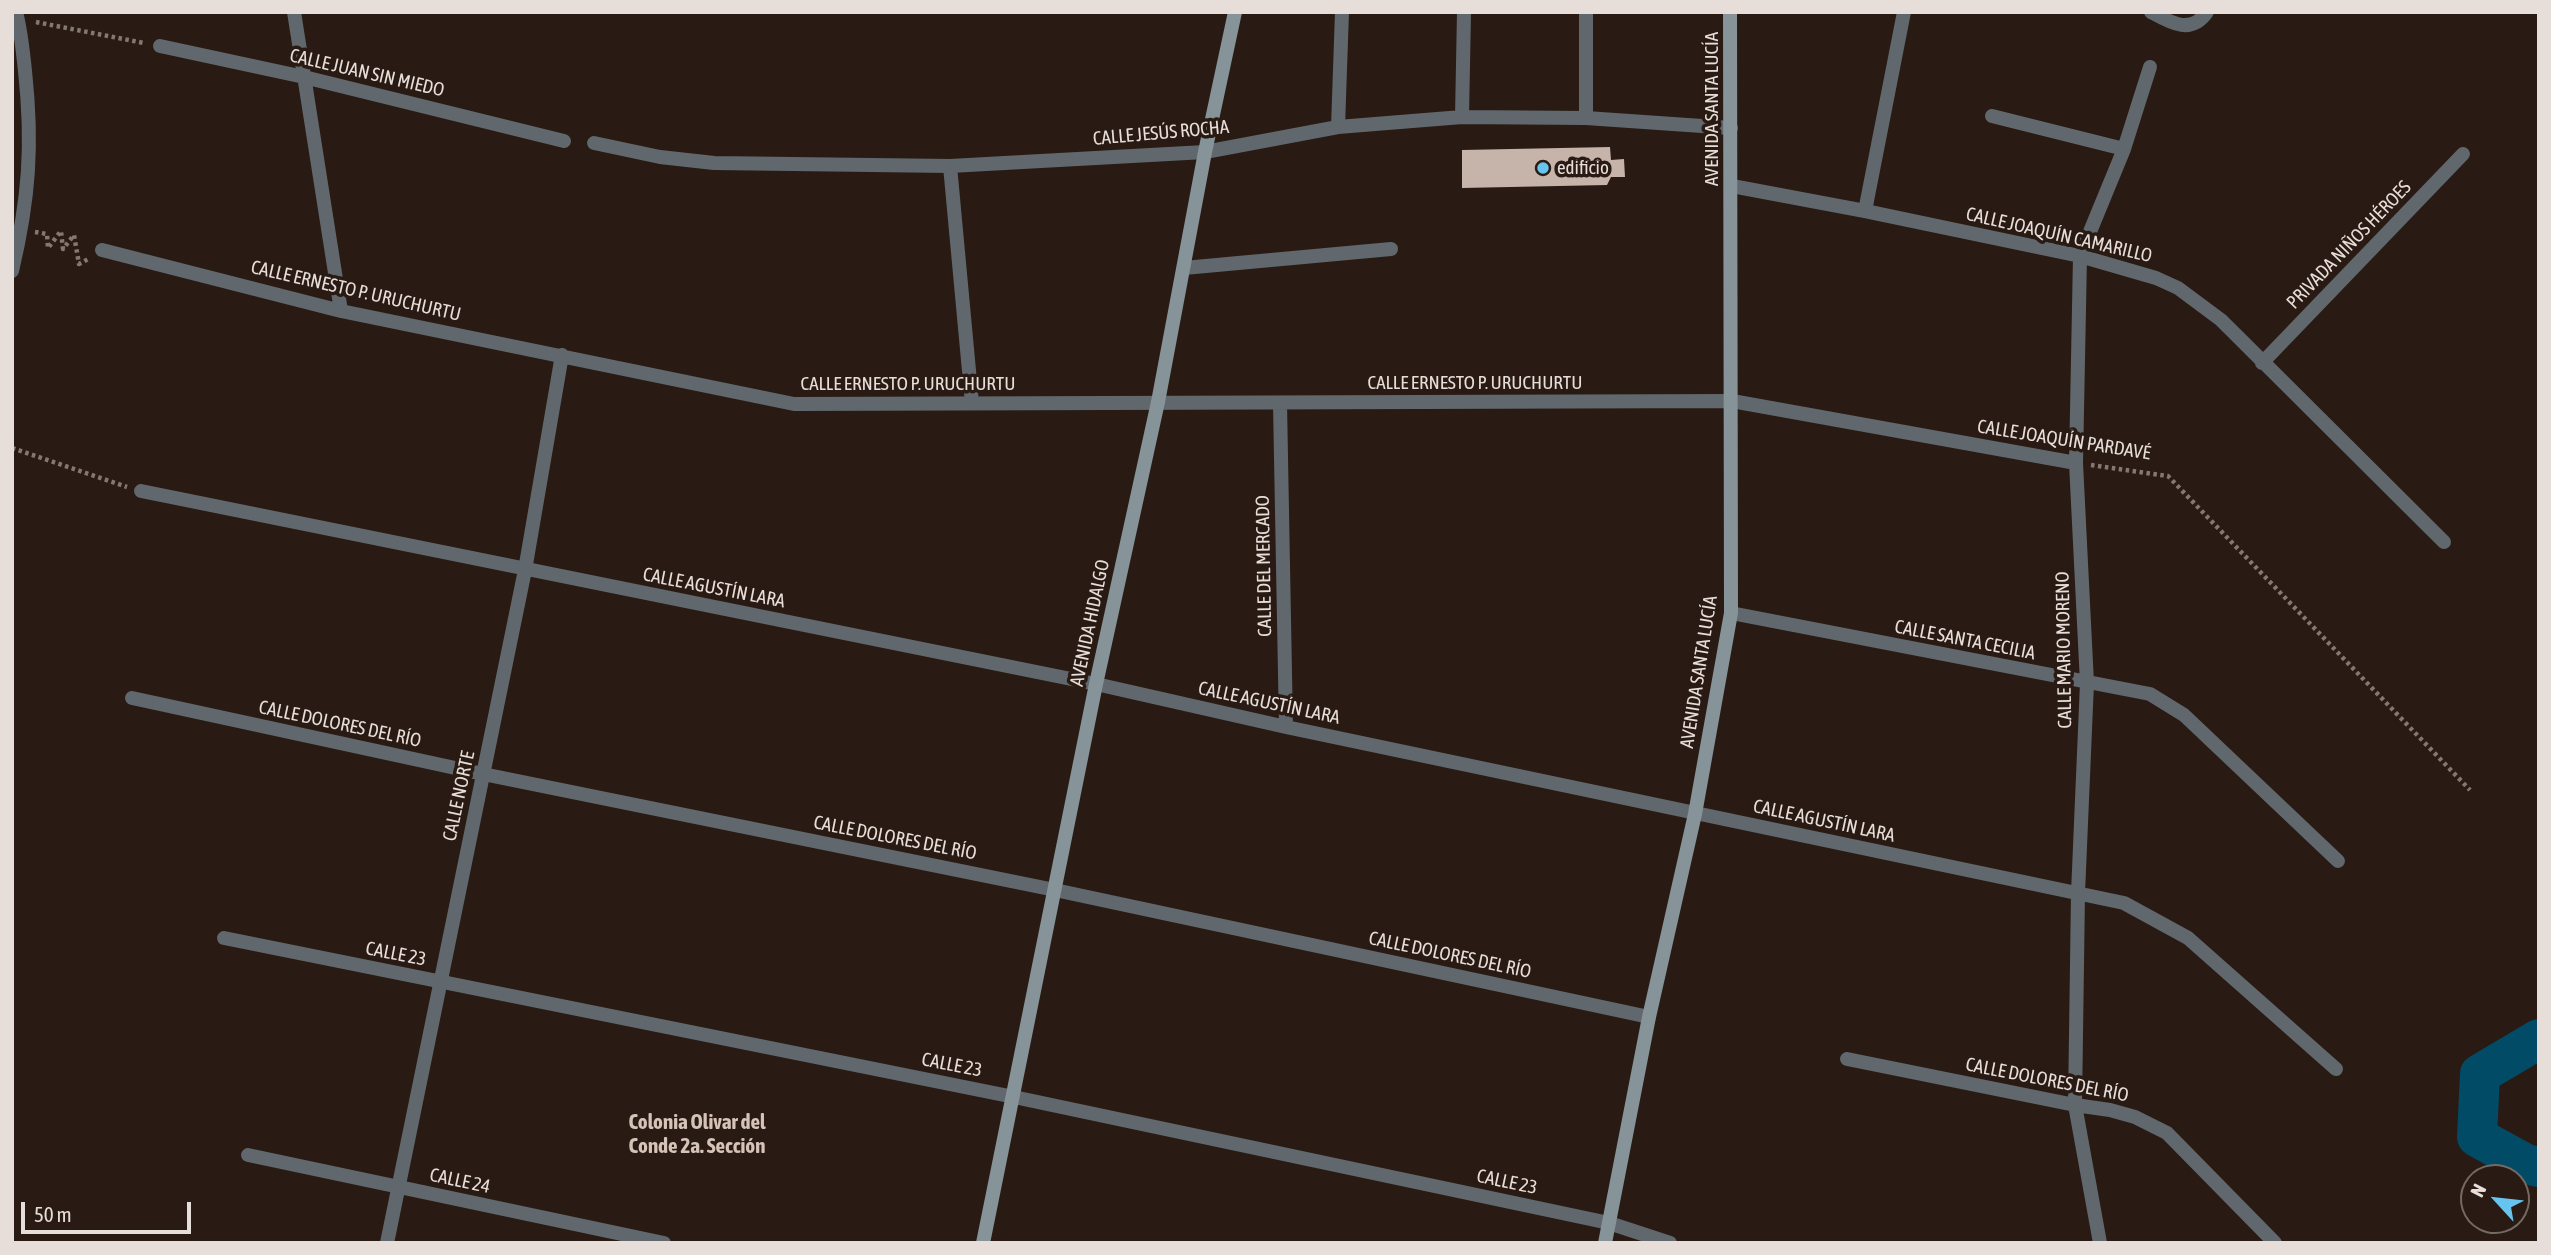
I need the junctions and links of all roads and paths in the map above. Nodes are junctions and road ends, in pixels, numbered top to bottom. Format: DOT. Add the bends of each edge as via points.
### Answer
graph roads {
  1 [pos="294,12"];
  2 [pos="1235,12"];
  3 [pos="1342,12"];
  4 [pos="1464,12"];
  5 [pos="1586,12"];
  6 [pos="1730,12"];
  7 [pos="1904,12"];
  8 [pos="2151,12"];
  9 [pos="2207,12"];
  10 [pos="15,16"];
  11 [pos="160,46"];
  12 [pos="2150,67"];
  13 [pos="304,77"];
  14 [pos="1993,116"];
  15 [pos="1462,117"];
  16 [pos="1586,118"];
  17 [pos="1338,127"];
  18 [pos="1731,128"];
  19 [pos="564,141"];
  20 [pos="594,143"];
  21 [pos="2124,149"];
  22 [pos="1205,152"];
  23 [pos="2463,154"];
  24 [pos="950,166"];
  25 [pos="1732,186"];
  26 [pos="1865,211"];
  27 [pos="17,228"];
  28 [pos="1391,249"];
  29 [pos="102,250"];
  30 [pos="2080,256"];
  31 [pos="1184,268"];
  32 [pos="12,271"];
  33 [pos="341,311"];
  34 [pos="562,355"];
  35 [pos="2262,363"];
  36 [pos="1732,401"];
  37 [pos="1158,402"];
  38 [pos="972,403"];
  39 [pos="1280,403"];
  40 [pos="12,448"];
  41 [pos="2076,463"];
  42 [pos="141,491"];
  43 [pos="2444,542"];
  44 [pos="525,570"];
  45 [pos="1731,614"];
  46 [pos="2087,683"];
  47 [pos="1096,684"];
  48 [pos="132,698"];
  49 [pos="1286,727"];
  50 [pos="483,774"];
  51 [pos="2470,790"];
  52 [pos="1695,814"];
  53 [pos="2338,862"];
  54 [pos="1055,890"];
  55 [pos="2078,893"];
  56 [pos="223,938"];
  57 [pos="439,982"];
  58 [pos="1649,1017"];
  59 [pos="1847,1059"];
  60 [pos="2336,1069"];
  61 [pos="1014,1097"];
  62 [pos="2075,1105"];
  63 [pos="248,1155"];
  64 [pos="398,1188"];
  65 [pos="1609,1223"];
  66 [pos="387,1243"];
  67 [pos="664,1243"];
  68 [pos="983,1243"];
  69 [pos="1605,1243"];
  70 [pos="1670,1243"];
  71 [pos="2100,1243"];
  72 [pos="2276,1243"];
  1 -- 13 [label="street"];
  2 -- 22 [label="street, AVENIDA HIDALGO"];
  3 -- 17 [label="street"];
  4 -- 15 [label="street"];
  5 -- 16 [label="street"];
  6 -- 18 [label="street, AVENIDA SANTA LUCÍA"];
  7 -- 26 [label="street"];
  8 -- 9 [label="street" via="2182,26 2195,24"];
  10 -- 11 [label="path"];
  10 -- 27 [label="street" via="30,114 30,164"];
  11 -- 13 [label="street, CALLE JUAN SIN MIEDO"];
  12 -- 21 [label="street, CALLE MARIO MORENO"];
  13 -- 19 [label="street, CALLE JUAN SIN MIEDO"];
  13 -- 33 [label="street"];
  14 -- 21 [label="street"];
  15 -- 16 [label="street, CALLE JESÚS ROCHA"];
  15 -- 17 [label="street, CALLE JESÚS ROCHA"];
  16 -- 18 [label="street, CALLE JESÚS ROCHA"];
  17 -- 22 [label="street, CALLE JESÚS ROCHA"];
  18 -- 25 [label="street, AVENIDA SANTA LUCÍA"];
  20 -- 24 [label="street, CALLE JESÚS ROCHA" via="714,163"];
  21 -- 30 [label="street, CALLE MARIO MORENO"];
  22 -- 24 [label="street, CALLE JESÚS ROCHA"];
  22 -- 31 [label="street, AVENIDA HIDALGO"];
  23 -- 35 [label="street, PRIVADA NIÑOS HÉROES"];
  24 -- 38 [label="street"];
  25 -- 26 [label="street, CALLE JOAQUÍN CAMARILLO"];
  25 -- 36 [label="street, AVENIDA SANTA LUCÍA"];
  26 -- 30 [label="street, CALLE JOAQUÍN CAMARILLO"];
  27 -- 29 [label="path" via="47,234 48,248 61,232 63,249 74,234 79,264"];
  27 -- 32 [label="street"];
  28 -- 31 [label="street"];
  29 -- 33 [label="street, CALLE ERNESTO P. URUCHURTU"];
  30 -- 35 [label="street, CALLE JOAQUÍN CAMARILLO" via="2178,288 2221,320"];
  30 -- 41 [label="street, CALLE MARIO MORENO"];
  31 -- 37 [label="street, AVENIDA HIDALGO"];
  33 -- 34 [label="street, CALLE ERNESTO P. URUCHURTU"];
  34 -- 38 [label="street, CALLE ERNESTO P. URUCHURTU" via="794,404"];
  34 -- 44 [label="street, CALLE NORTE"];
  35 -- 43 [label="street, CALLE JOAQUÍN CAMARILLO"];
  36 -- 39 [label="street, CALLE ERNESTO P. URUCHURTU"];
  36 -- 41 [label="street, CALLE JOAQUÍN PARDAVÉ"];
  36 -- 45 [label="street, AVENIDA SANTA LUCÍA"];
  37 -- 38 [label="street, CALLE ERNESTO P. URUCHURTU"];
  37 -- 39 [label="street, CALLE ERNESTO P. URUCHURTU"];
  37 -- 47 [label="street, AVENIDA HIDALGO"];
  39 -- 49 [label="street, CALLE DEL MERCADO"];
  40 -- 42 [label="path"];
  41 -- 46 [label="street, CALLE MARIO MORENO"];
  41 -- 51 [label="path, CALLE JOAQUÍN PARDAVÉ" via="2168,476"];
  42 -- 44 [label="street, CALLE AGUSTÍN LARA"];
  44 -- 47 [label="street, CALLE AGUSTÍN LARA"];
  44 -- 50 [label="street, CALLE NORTE"];
  45 -- 46 [label="street, CALLE SANTA CECILIA"];
  45 -- 52 [label="street, AVENIDA SANTA LUCÍA"];
  46 -- 53 [label="street, CALLE SANTA CECILIA" via="2150,694 2184,715"];
  46 -- 55 [label="street, CALLE MARIO MORENO"];
  47 -- 49 [label="street, CALLE AGUSTÍN LARA"];
  47 -- 54 [label="street, AVENIDA HIDALGO"];
  48 -- 50 [label="street, CALLE DOLORES DEL RÍO"];
  49 -- 52 [label="street, CALLE AGUSTÍN LARA"];
  50 -- 54 [label="street, CALLE DOLORES DEL RÍO"];
  50 -- 57 [label="street, CALLE NORTE"];
  52 -- 55 [label="street, CALLE AGUSTÍN LARA"];
  52 -- 58 [label="street, AVENIDA SANTA LUCÍA"];
  54 -- 58 [label="street, CALLE DOLORES DEL RÍO"];
  54 -- 61 [label="street, AVENIDA HIDALGO"];
  55 -- 60 [label="street, CALLE AGUSTÍN LARA" via="2124,903 2188,938"];
  55 -- 62 [label="street, CALLE MARIO MORENO"];
  56 -- 57 [label="street, CALLE 23"];
  57 -- 61 [label="street, CALLE 23"];
  57 -- 64 [label="street, CALLE NORTE"];
  58 -- 65 [label="street, AVENIDA SANTA LUCÍA"];
  59 -- 62 [label="street, CALLE DOLORES DEL RÍO"];
  61 -- 65 [label="street, CALLE 23"];
  61 -- 68 [label="street, AVENIDA HIDALGO"];
  62 -- 71 [label="street, CALLE MARIO MORENO"];
  62 -- 72 [label="street, CALLE DOLORES DEL RÍO" via="2135,1117 2167,1133"];
  63 -- 64 [label="street, CALLE 24"];
  64 -- 66 [label="street, CALLE NORTE"];
  64 -- 67 [label="street, CALLE 24"];
  65 -- 69 [label="street, AVENIDA SANTA LUCÍA"];
  65 -- 70 [label="street, CALLE 23"];
}
